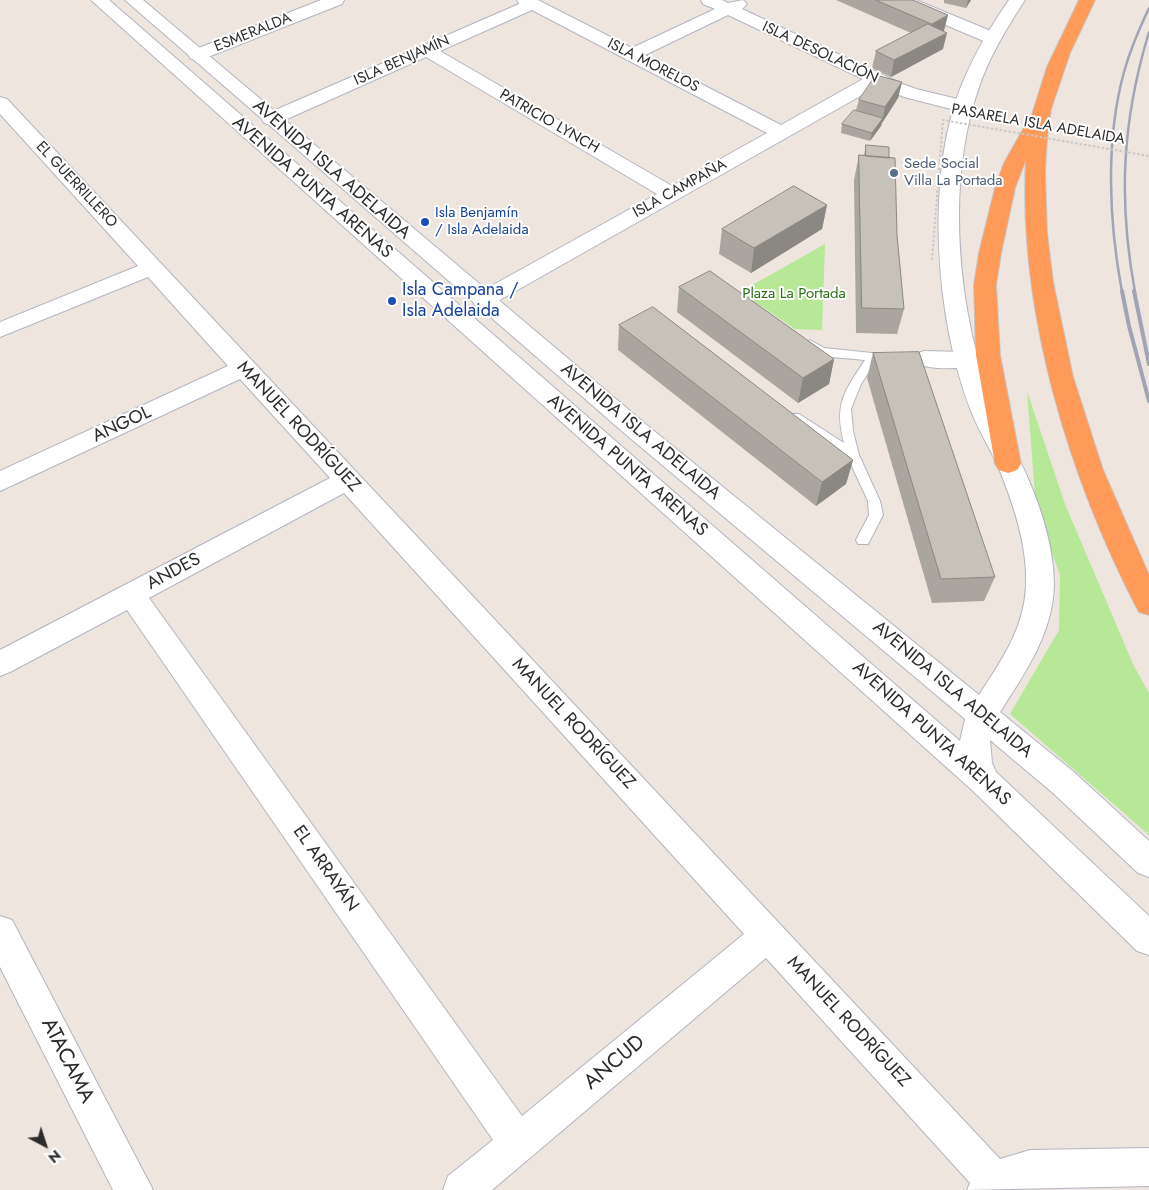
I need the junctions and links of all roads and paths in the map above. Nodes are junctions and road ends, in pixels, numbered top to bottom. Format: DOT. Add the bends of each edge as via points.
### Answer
graph roads {
  1 [pos="99,0"];
  2 [pos="133,0"];
  3 [pos="335,0"];
  4 [pos="709,0"];
  5 [pos="747,0"];
  6 [pos="1018,0"];
  7 [pos="1087,0"];
  8 [pos="528,2"];
  9 [pos="914,2"];
  10 [pos="728,9"];
  11 [pos="992,38"];
  12 [pos="426,50"];
  13 [pos="197,55"];
  14 [pos="632,56"];
  15 [pos="877,80"];
  16 [pos="0,103"];
  17 [pos="963,106"];
  18 [pos="1042,109"];
  19 [pos="271,119"];
  20 [pos="781,133"];
  21 [pos="1149,156"];
  22 [pos="672,194"];
  23 [pos="932,260"];
  24 [pos="152,268"];
  25 [pos="482,300"];
  26 [pos="0,330"];
  27 [pos="797,335"];
  28 [pos="872,358"];
  29 [pos="915,359"];
  30 [pos="965,360"];
  31 [pos="244,368"];
  32 [pos="787,412"];
  33 [pos="853,455"];
  34 [pos="1008,464"];
  35 [pos="348,480"];
  36 [pos="0,482"];
  37 [pos="863,540"];
  38 [pos="132,595"];
  39 [pos="1149,604"];
  40 [pos="0,664"];
  41 [pos="983,715"];
  42 [pos="984,781"];
  43 [pos="1149,862"];
  44 [pos="0,932"];
  45 [pos="768,935"];
  46 [pos="1149,939"];
  47 [pos="518,1144"];
  48 [pos="1149,1168"];
  49 [pos="994,1187"];
  50 [pos="134,1190"];
  51 [pos="462,1190"];
  1 -- 42 [label="street, AVENIDA PUNTA ARENAS"];
  2 -- 13 [label="street, AVENIDA ISLA ADELAIDA"];
  3 -- 13 [label="street, ESMERALDA"];
  4 -- 10 [label="street, ISLA DESOLACIÓN"];
  5 -- 10 [label="street"];
  6 -- 11 [label="street"];
  7 -- 18 [label="highway" via="1059,56"];
  8 -- 12 [label="street, ISLA BENJAMÍN"];
  8 -- 14 [label="street, ISLA MORELOS"];
  9 -- 11 [label="street"];
  10 -- 14 [label="street"];
  10 -- 15 [label="street, ISLA DESOLACIÓN"];
  11 -- 17 [label="street"];
  12 -- 19 [label="street, ISLA BENJAMÍN"];
  12 -- 22 [label="street, PATRICIO LYNCH"];
  13 -- 19 [label="street, AVENIDA ISLA ADELAIDA"];
  14 -- 20 [label="street, ISLA MORELOS"];
  15 -- 17 [label="street, ISLA DESOLACIÓN" via="910,93"];
  15 -- 20 [label="street, ISLA CAMPAÑA"];
  16 -- 24 [label="street, EL GUERRILLERO"];
  17 -- 30 [label="street" via="949,211 949,263"];
  18 -- 34 [label="highway" via="1005,188 985,285 988,355"];
  18 -- 39 [label="highway" via="1034,196 1042,290 1051,341 1080,442"];
  19 -- 25 [label="street, AVENIDA ISLA ADELAIDA"];
  20 -- 22 [label="street, ISLA CAMPAÑA"];
  21 -- 23 [label="path, PASARELA ISLA ADELAIDA, bridge" via="943,120"];
  22 -- 25 [label="street, ISLA CAMPAÑA"];
  24 -- 26 [label="street"];
  24 -- 31 [label="street, MANUEL RODRÍGUEZ"];
  25 -- 41 [label="street, AVENIDA ISLA ADELAIDA"];
  27 -- 28 [label="lane" via="821,352"];
  28 -- 29 [label="lane"];
  28 -- 33 [label="lane" via="855,384 845,409"];
  29 -- 30 [label="street"];
  30 -- 34 [label="street" via="990,428"];
  31 -- 35 [label="street, MANUEL RODRÍGUEZ"];
  31 -- 36 [label="street, ANGOL"];
  32 -- 33 [label="lane"];
  33 -- 37 [label="lane" via="874,501 876,515"];
  34 -- 41 [label="street" via="1034,540 1040,587 1024,648"];
  35 -- 38 [label="street, ANDES"];
  35 -- 45 [label="street, MANUEL RODRÍGUEZ"];
  38 -- 40 [label="street, ANDES"];
  38 -- 47 [label="street, EL ARRAYÁN"];
  41 -- 42 [label="street" via="976,728 974,755"];
  41 -- 43 [label="street, AVENIDA ISLA ADELAIDA" via="1064,783"];
  42 -- 46 [label="street, AVENIDA PUNTA ARENAS"];
  44 -- 50 [label="street, ATACAMA"];
  45 -- 47 [label="street, ANCUD"];
  45 -- 49 [label="street, MANUEL RODRÍGUEZ"];
  47 -- 51 [label="street, ANCUD"];
  48 -- 49 [label="street, MANUEL RODRÍGUEZ" via="1030,1169 1011,1173"];
}
